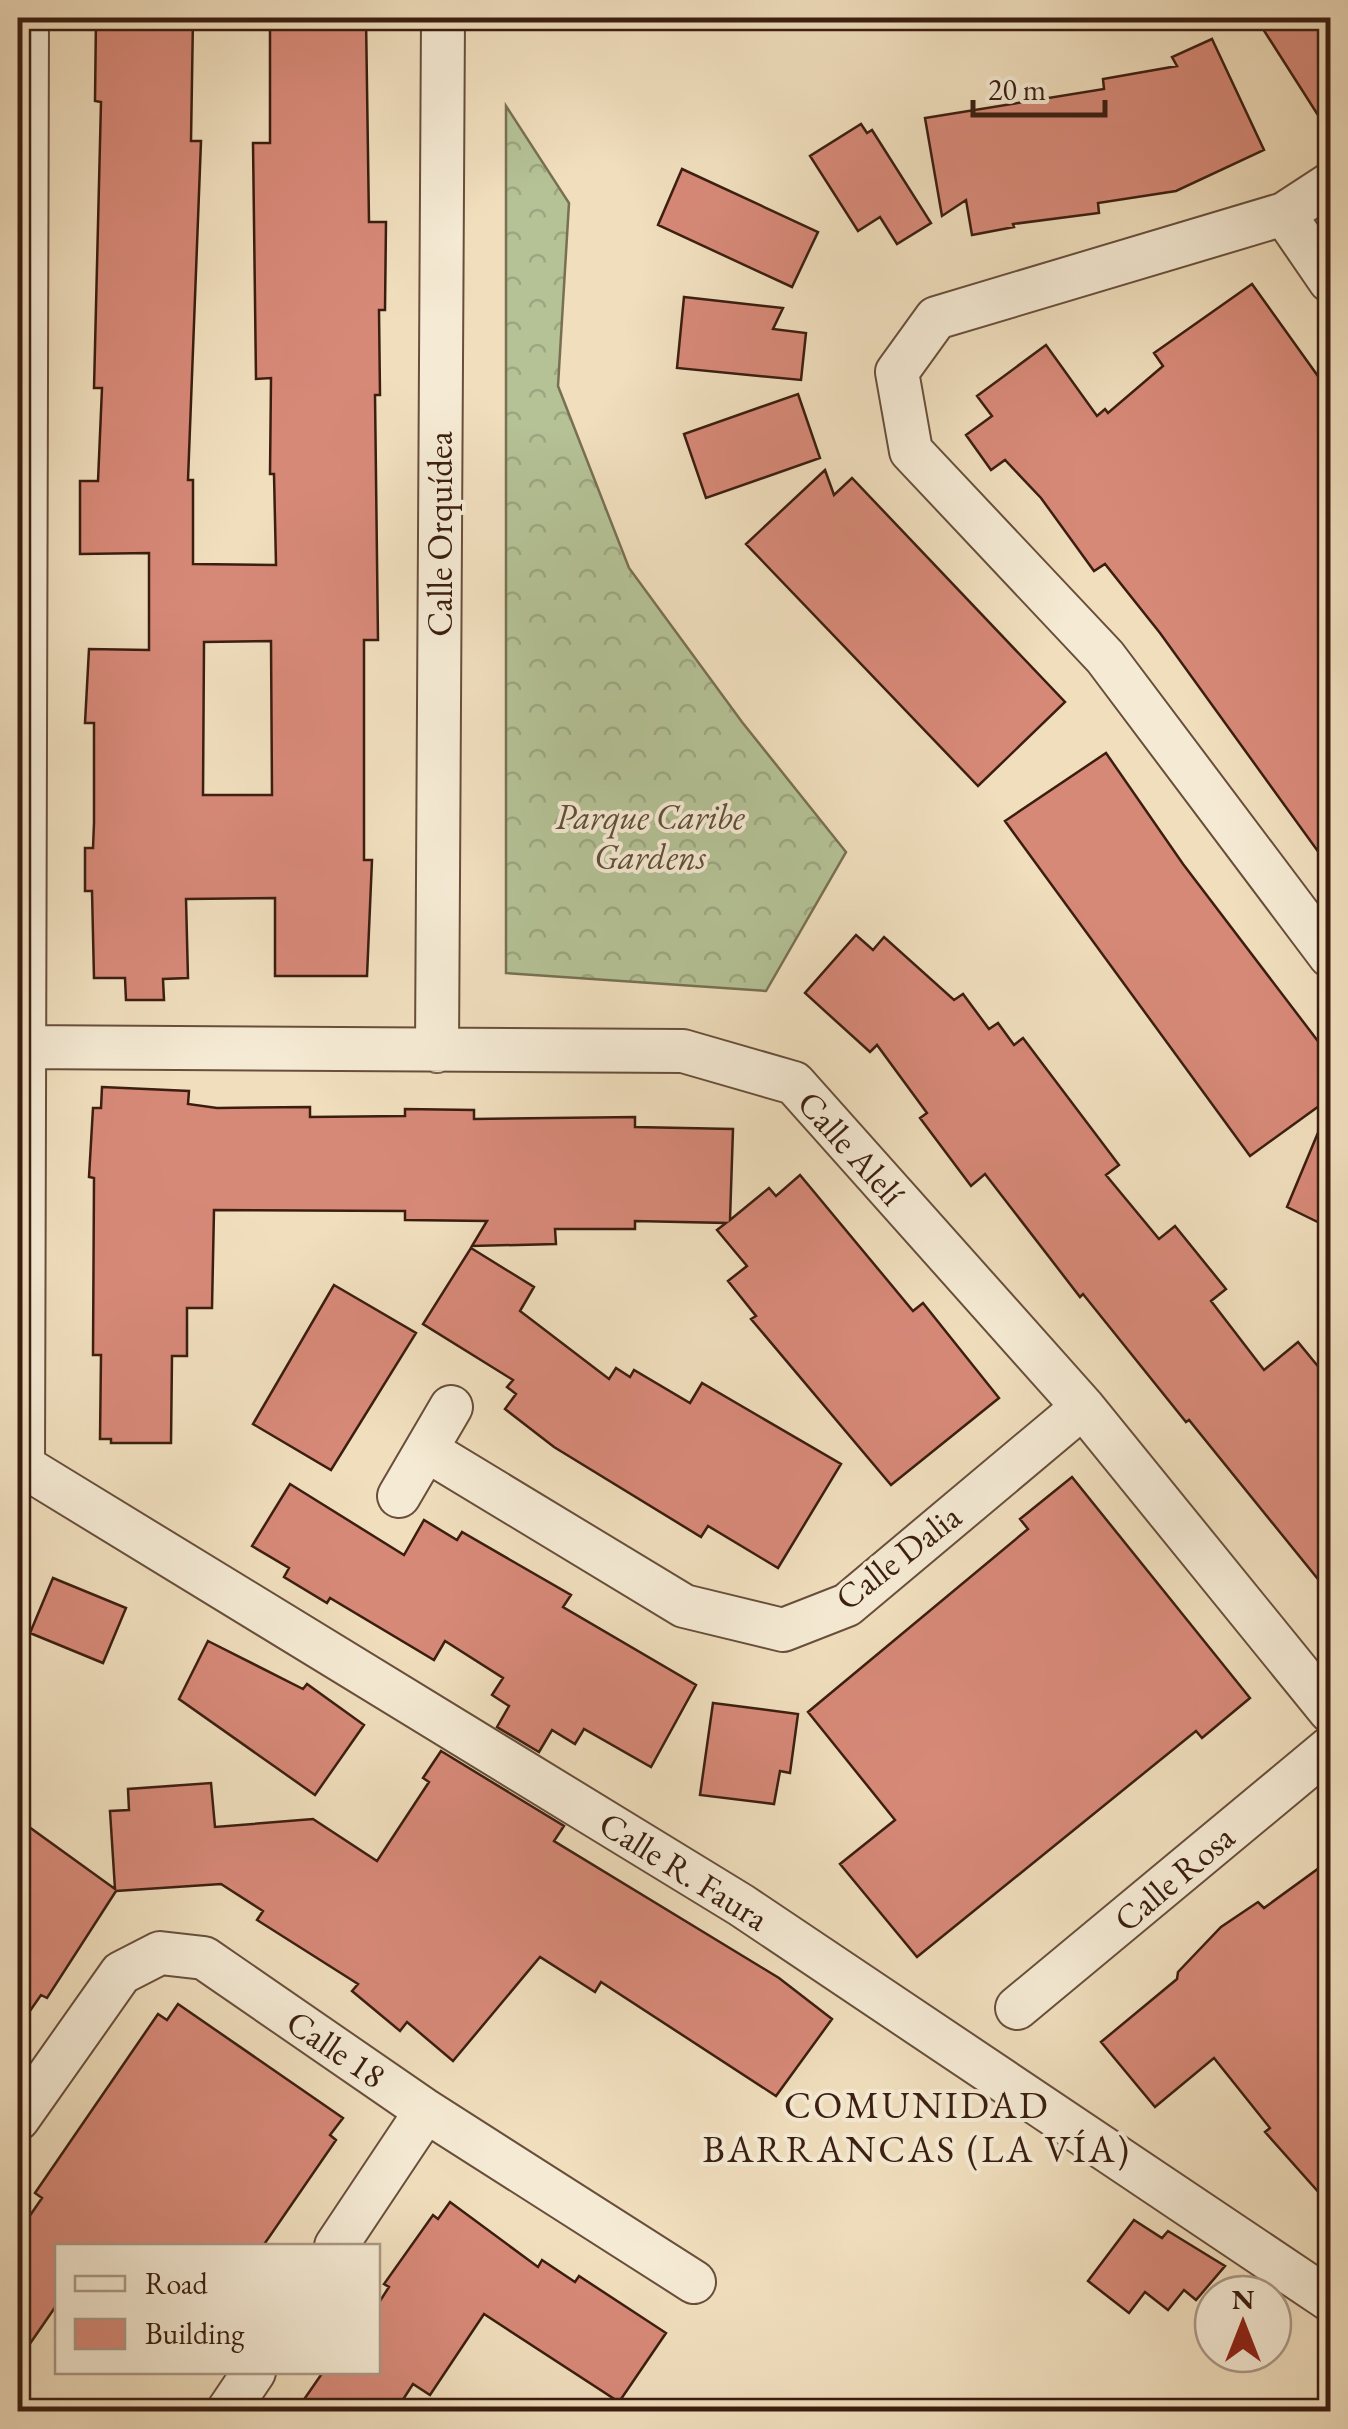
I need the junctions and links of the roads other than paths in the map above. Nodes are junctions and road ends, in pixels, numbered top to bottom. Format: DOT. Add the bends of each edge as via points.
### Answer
graph roads {
  1 [pos="27,18"];
  2 [pos="443,18"];
  3 [pos="1330,184"];
  4 [pos="22,212"];
  5 [pos="1284,214"];
  6 [pos="1330,281"];
  7 [pos="22,627"];
  8 [pos="1330,956"];
  9 [pos="21,1048"];
  10 [pos="438,1051"];
  11 [pos="450,1408"];
  12 [pos="1083,1408"];
  13 [pos="428,1451"];
  14 [pos="20,1471"];
  15 [pos="399,1496"];
  16 [pos="1330,1711"];
  17 [pos="1330,1748"];
  18 [pos="1017,2008"];
  19 [pos="426,2111"];
  20 [pos="18,2119"];
  21 [pos="337,2244"];
  22 [pos="694,2282"];
  23 [pos="1330,2300"];
  24 [pos="253,2374"];
  25 [pos="227,2412"];
  1 -- 4 [label="street"];
  2 -- 10 [label="street, Calle Orquídea"];
  3 -- 5 [label="street"];
  4 -- 7 [label="street"];
  5 -- 6 [label="street"];
  5 -- 8 [label="street" via="936,318 897,372 912,451 1105,657"];
  7 -- 9 [label="street"];
  9 -- 10 [label="street, Calle Alelí"];
  9 -- 14 [label="street"];
  10 -- 12 [label="street, Calle Alelí" via="683,1051 794,1083"];
  11 -- 13 [label="street"];
  12 -- 13 [label="street, Calle Dalia" via="847,1605 783,1630 684,1606"];
  12 -- 16 [label="street, Calle Alelí"];
  13 -- 15 [label="street"];
  14 -- 23 [label="street, Calle R. Faura" via="741,1905"];
  17 -- 18 [label="street, Calle Rosa"];
  19 -- 20 [label="street, Calle 18" via="204,1958 160,1953 121,1974"];
  19 -- 21 [label="street"];
  19 -- 22 [label="street, Calle 18"];
  24 -- 25 [label="street"];
}
